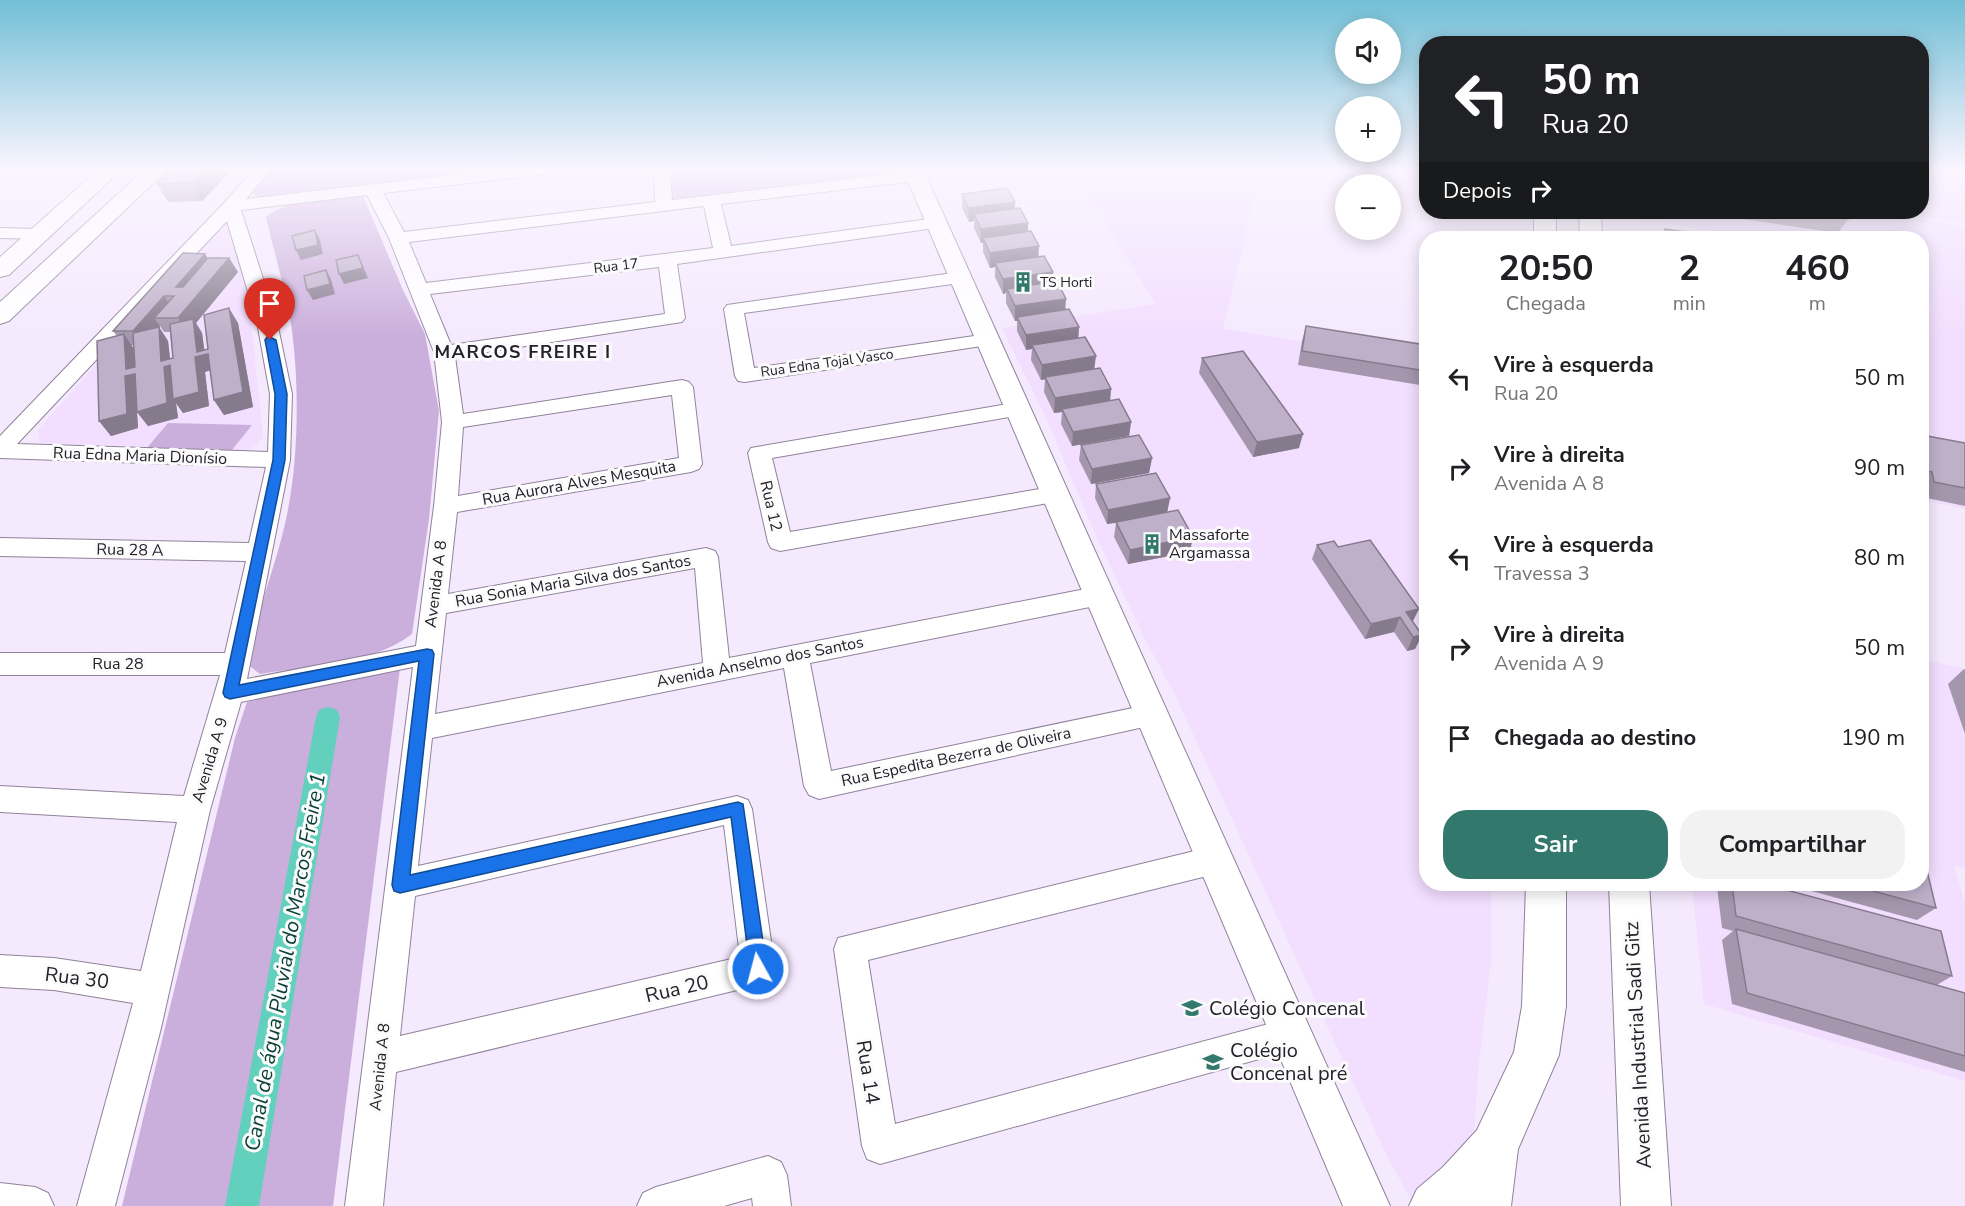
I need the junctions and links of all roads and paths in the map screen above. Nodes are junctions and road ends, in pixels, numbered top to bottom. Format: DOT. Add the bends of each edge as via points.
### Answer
graph roads {
  1 [pos="50,225"];
  2 [pos="97,225"];
  3 [pos="213,225"];
  4 [pos="237,225"];
  5 [pos="391,225"];
  6 [pos="501,225"];
  7 [pos="717,225"];
  8 [pos="919,225"];
  9 [pos="937,225"];
  10 [pos="0,233"];
  11 [pos="40,234"];
  12 [pos="398,238"];
  13 [pos="723,252"];
  14 [pos="667,260"];
  15 [pos="0,270"];
  16 [pos="960,278"];
  17 [pos="418,290"];
  18 [pos="0,316"];
  19 [pos="988,339"];
  20 [pos="444,352"];
  21 [pos="1019,409"];
  22 [pos="453,422"];
  23 [pos="0,450"];
  24 [pos="279,460"];
  25 [pos="1057,494"];
  26 [pos="446,506"];
  27 [pos="0,547"];
  28 [pos="260,552"];
  29 [pos="1101,596"];
  30 [pos="434,606"];
  31 [pos="427,654"];
  32 [pos="795,655"];
  33 [pos="0,664"];
  34 [pos="235,664"];
  35 [pos="717,670"];
  36 [pos="230,693"];
  37 [pos="1152,715"];
  38 [pos="419,729"];
  39 [pos="0,799"];
  40 [pos="195,810"];
  41 [pos="1215,860"];
  42 [pos="400,885"];
  43 [pos="1546,891"];
  44 [pos="1629,891"];
  45 [pos="0,971"];
  46 [pos="153,989"];
  47 [pos="1291,1035"];
  48 [pos="381,1058"];
  49 [pos="1494,1147"];
  50 [pos="0,1202"];
  51 [pos="35,1206"];
  52 [pos="96,1206"];
  53 [pos="364,1206"];
  54 [pos="656,1206"];
  55 [pos="772,1206"];
  56 [pos="1367,1206"];
  57 [pos="1434,1206"];
  58 [pos="1486,1206"];
  59 [pos="1646,1206"];
  1 -- 11 [label="main road"];
  2 -- 18 [label="main road"];
  3 -- 23 [label="street"];
  4 -- 24 [label="street, Avenida A 9" via="267,322 281,394"];
  5 -- 12 [label="street, Avenida A 8"];
  6 -- 12 [label="street"];
  7 -- 13 [label="street"];
  8 -- 13 [label="street, Rua 17"];
  9 -- 16 [label="street"];
  10 -- 11 [label="street"];
  11 -- 15 [label="main road"];
  12 -- 17 [label="street, Avenida A 8"];
  13 -- 14 [label="street, Rua 17"];
  14 -- 17 [label="street, Rua 17"];
  14 -- 20 [label="street" via="675,318"];
  16 -- 19 [label="street"];
  16 -- 19 [label="street, Rua Edna Tojal Vasco" via="734,309 745,376"];
  17 -- 20 [label="street, Avenida A 8"];
  19 -- 21 [label="street"];
  20 -- 22 [label="street, Avenida A 8"];
  21 -- 25 [label="street"];
  21 -- 25 [label="street, Rua 12" via="759,453 780,542"];
  22 -- 26 [label="street, Avenida A 8"];
  22 -- 26 [label="street, Rua Aurora Alves Mesquita" via="682,387 691,464"];
  23 -- 24 [label="street, Rua Edna Maria Dionísio"];
  24 -- 28 [label="street, Avenida A 9"];
  25 -- 29 [label="street"];
  26 -- 30 [label="street, Avenida A 8"];
  27 -- 28 [label="street, Rua 28 A"];
  28 -- 34 [label="street, Avenida A 9"];
  29 -- 32 [label="street, Avenida Anselmo dos Santos"];
  29 -- 37 [label="street"];
  30 -- 31 [label="street, Avenida A 8"];
  30 -- 35 [label="street, Rua Sonia Maria Silva dos Santos" via="706,557"];
  31 -- 36 [label="street"];
  31 -- 38 [label="street, Avenida A 8"];
  32 -- 35 [label="street, Avenida Anselmo dos Santos"];
  32 -- 37 [label="street, Rua Espedita Bezerra de Oliveira" via="819,786"];
  33 -- 34 [label="street, Rua 28"];
  34 -- 36 [label="street, Avenida A 9"];
  35 -- 38 [label="street, Avenida Anselmo dos Santos"];
  36 -- 40 [label="street, Avenida A 9"];
  37 -- 41 [label="street"];
  38 -- 42 [label="street, Avenida A 8"];
  39 -- 40 [label="street"];
  40 -- 46 [label="street, Avenida A 9"];
  41 -- 47 [label="street"];
  41 -- 47 [label="street, Rua 14" via="850,949 880,1146"];
  42 -- 48 [label="street, Avenida A 8"];
  42 -- 48 [label="street, Rua 20" via="738,809 758,969"];
  43 -- 49 [label="main road" via="1545,1006 1536,1055"];
  44 -- 59 [label="main road, Avenida Industrial Sadi Gitz"];
  45 -- 46 [label="street, Rua 30" via="54,974"];
  46 -- 52 [label="street, Avenida A 9"];
  47 -- 56 [label="street"];
  48 -- 53 [label="street, Avenida A 8"];
  49 -- 57 [label="main road"];
  49 -- 58 [label="main road"];
  50 -- 51 [label="street"];
  54 -- 55 [label="street" via="768,1175"];
}
